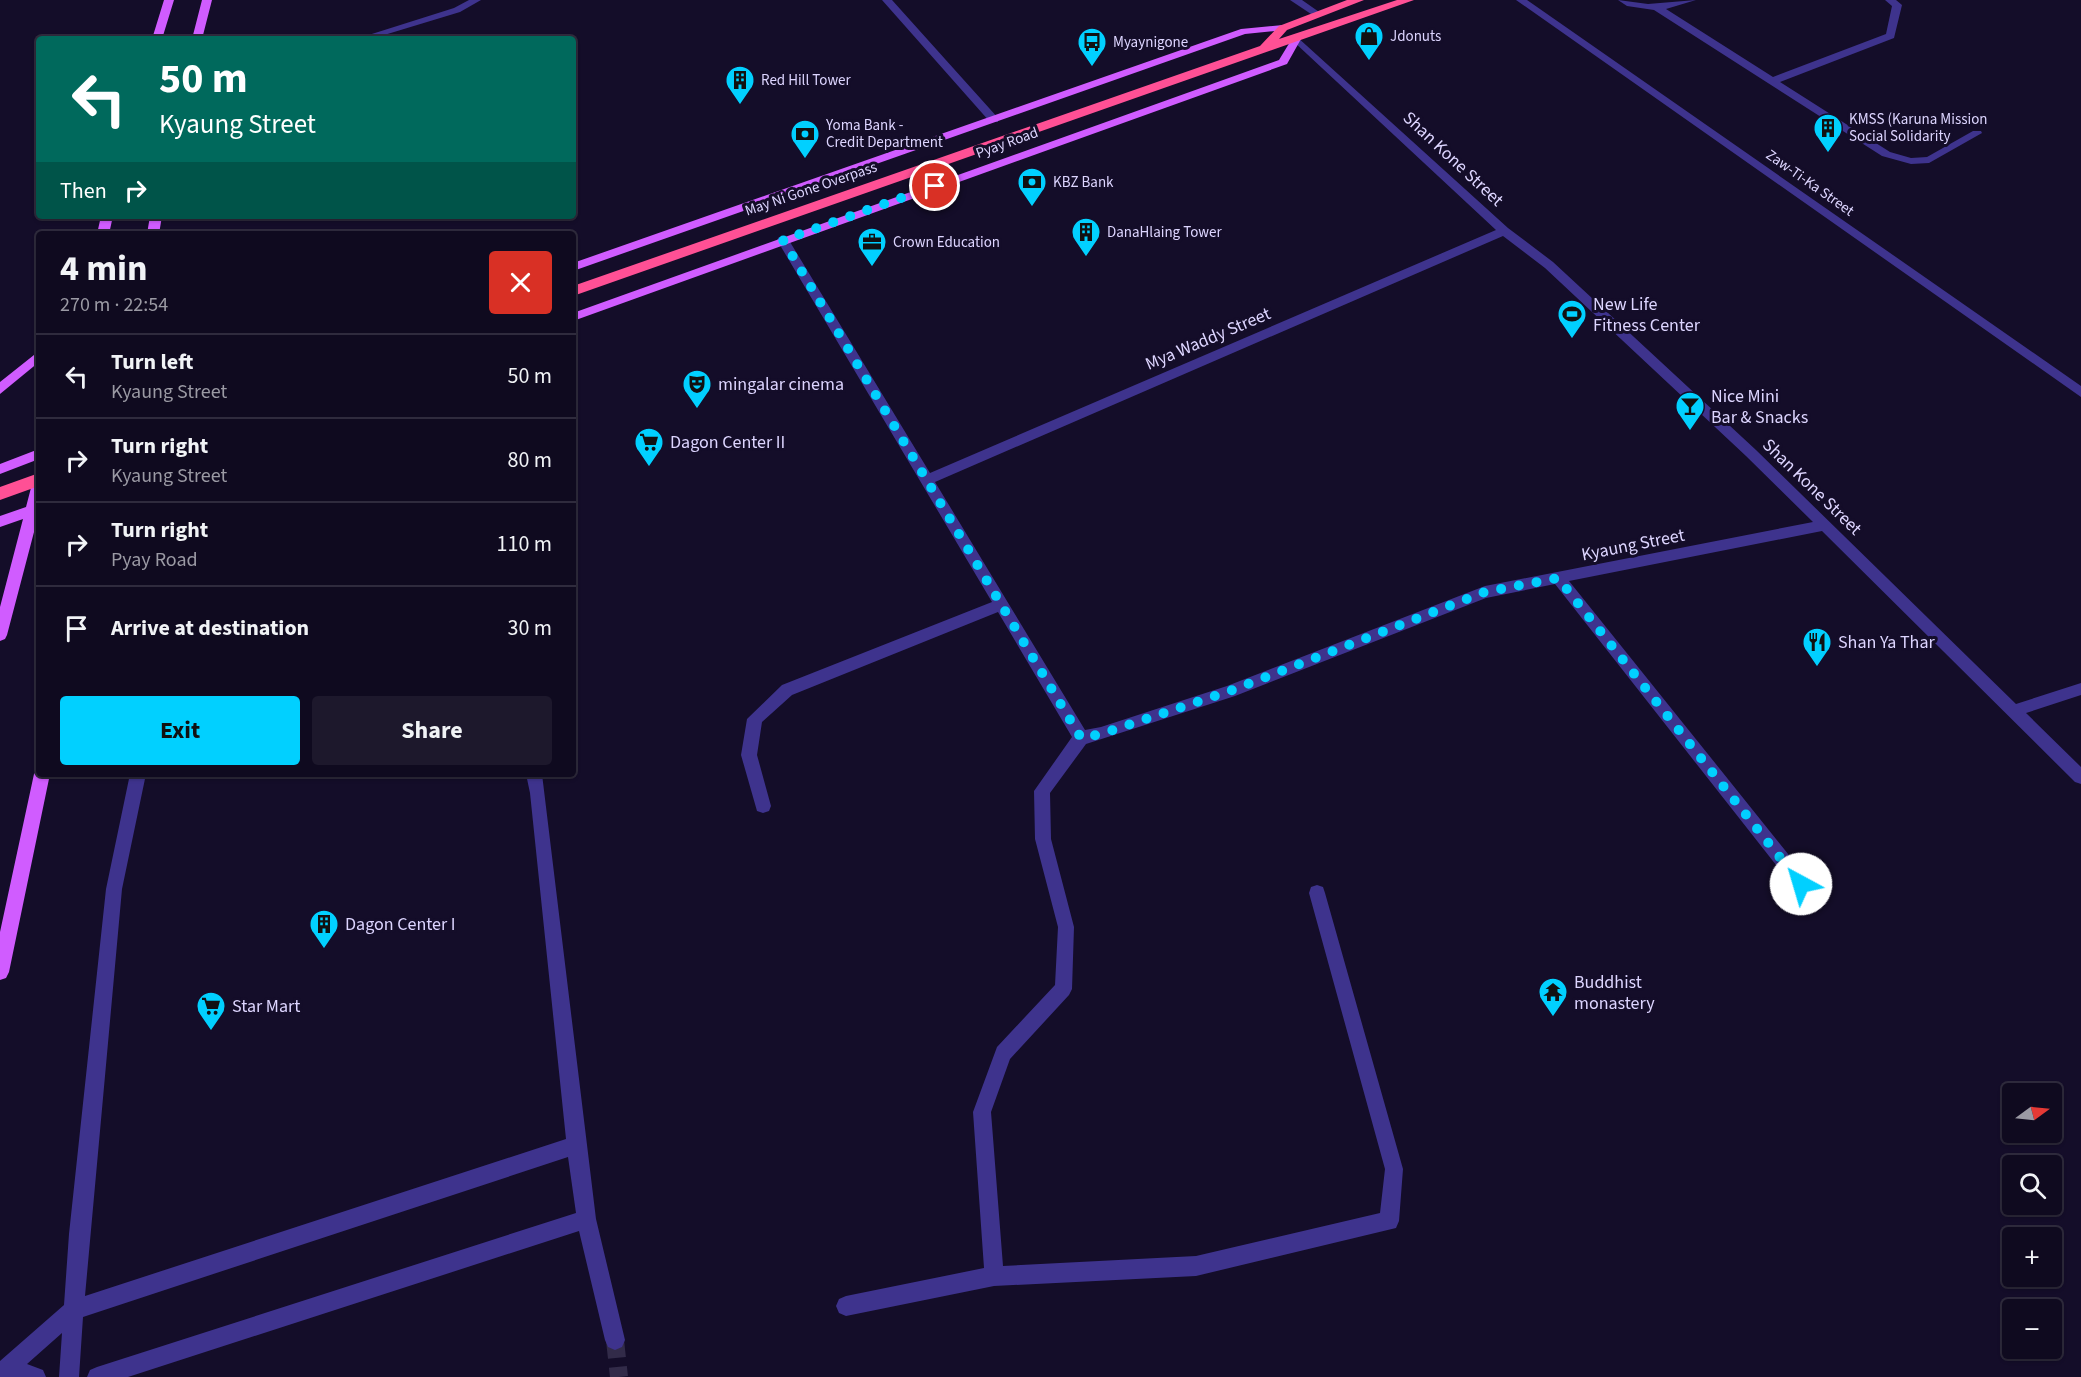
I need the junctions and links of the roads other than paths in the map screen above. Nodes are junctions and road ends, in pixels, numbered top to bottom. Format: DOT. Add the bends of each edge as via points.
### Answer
graph roads {
  1 [pos="169,0"];
  2 [pos="207,0"];
  3 [pos="476,0"];
  4 [pos="887,0"];
  5 [pos="1295,0"];
  6 [pos="1358,0"];
  7 [pos="1408,0"];
  8 [pos="1521,0"];
  9 [pos="1623,0"];
  10 [pos="1690,0"];
  11 [pos="1890,0"];
  12 [pos="1656,6"];
  13 [pos="1317,14"];
  14 [pos="1283,28"];
  15 [pos="158,36"];
  16 [pos="199,36"];
  17 [pos="371,36"];
  18 [pos="1296,39"];
  19 [pos="1264,48"];
  20 [pos="1772,81"];
  21 [pos="994,120"];
  22 [pos="1977,133"];
  23 [pos="1504,231"];
  24 [pos="783,240"];
  25 [pos="576,266"];
  26 [pos="576,290"];
  27 [pos="576,316"];
  28 [pos="36,358"];
  29 [pos="0,389"];
  30 [pos="2081,392"];
  31 [pos="36,455"];
  32 [pos="0,469"];
  33 [pos="927,480"];
  34 [pos="36,483"];
  35 [pos="0,494"];
  36 [pos="36,509"];
  37 [pos="0,522"];
  38 [pos="1825,525"];
  39 [pos="1558,578"];
  40 [pos="1001,605"];
  41 [pos="0,635"];
  42 [pos="2081,689"];
  43 [pos="2014,711"];
  44 [pos="1081,738"];
  45 [pos="41,777"];
  46 [pos="137,777"];
  47 [pos="534,777"];
  48 [pos="2081,777"];
  49 [pos="763,806"];
  50 [pos="1317,893"];
  51 [pos="1815,902"];
  52 [pos="0,972"];
  53 [pos="576,1146"];
  54 [pos="586,1219"];
  55 [pos="994,1276"];
  56 [pos="846,1306"];
  57 [pos="73,1310"];
  58 [pos="615,1340"];
  59 [pos="3,1370"];
  60 [pos="36,1377"];
  61 [pos="69,1377"];
  62 [pos="97,1377"];
  1 -- 15 [label="main road"];
  2 -- 16 [label="main road"];
  3 -- 17 [label="street" via="458,10"];
  4 -- 21 [label="street"];
  5 -- 13 [label="street"];
  6 -- 13 [label="highway, Pyay Road"];
  7 -- 18 [label="highway"];
  8 -- 30 [label="street, Zaw-Ti-Ka Street"];
  9 -- 12 [label="street" via="1628,4"];
  10 -- 12 [label="street"];
  11 -- 20 [label="street" via="1897,5 1891,36"];
  12 -- 20 [label="street"];
  13 -- 14 [label="highway, Pyay Road"];
  14 -- 19 [label="highway"];
  14 -- 21 [label="main road, Pyay Road" via="1244,31"];
  18 -- 19 [label="highway, May Ni Gone Overpass"];
  18 -- 23 [label="street, Shan Kone Street"];
  18 -- 24 [label="main road, Pyay Road" via="1283,62"];
  19 -- 26 [label="highway, May Ni Gone Overpass"];
  20 -- 22 [label="street" via="1887,154 1911,161 1929,160"];
  21 -- 25 [label="main road, Pyay Road"];
  23 -- 33 [label="street, Mya Waddy Street"];
  23 -- 38 [label="street, Shan Kone Street" via="1549,265"];
  24 -- 27 [label="main road, Pyay Road"];
  24 -- 33 [label="street"];
  28 -- 29 [label="main road"];
  31 -- 32 [label="main road"];
  33 -- 40 [label="street"];
  34 -- 35 [label="highway"];
  36 -- 37 [label="main road"];
  36 -- 41 [label="main road"];
  38 -- 39 [label="street, Kyaung Street"];
  38 -- 43 [label="street, Shan Kone Street"];
  39 -- 44 [label="street, Kyaung Street" via="1485,592 1230,691"];
  39 -- 51 [label="street"];
  40 -- 44 [label="street"];
  40 -- 49 [label="street" via="787,690 755,719 748,755"];
  42 -- 43 [label="street"];
  43 -- 48 [label="street, Shan Kone Street"];
  44 -- 55 [label="street" via="1042,791 1043,839 1066,927 1063,989 1003,1053 982,1112"];
  45 -- 52 [label="main road"];
  46 -- 57 [label="street" via="114,889"];
  47 -- 53 [label="street"];
  50 -- 55 [label="street" via="1394,1169 1389,1221 1196,1266"];
  53 -- 54 [label="street"];
  53 -- 57 [label="street"];
  54 -- 58 [label="street"];
  54 -- 62 [label="street"];
  55 -- 56 [label="street"];
  57 -- 59 [label="street"];
  57 -- 61 [label="street"];
  59 -- 60 [label="street"];
}
